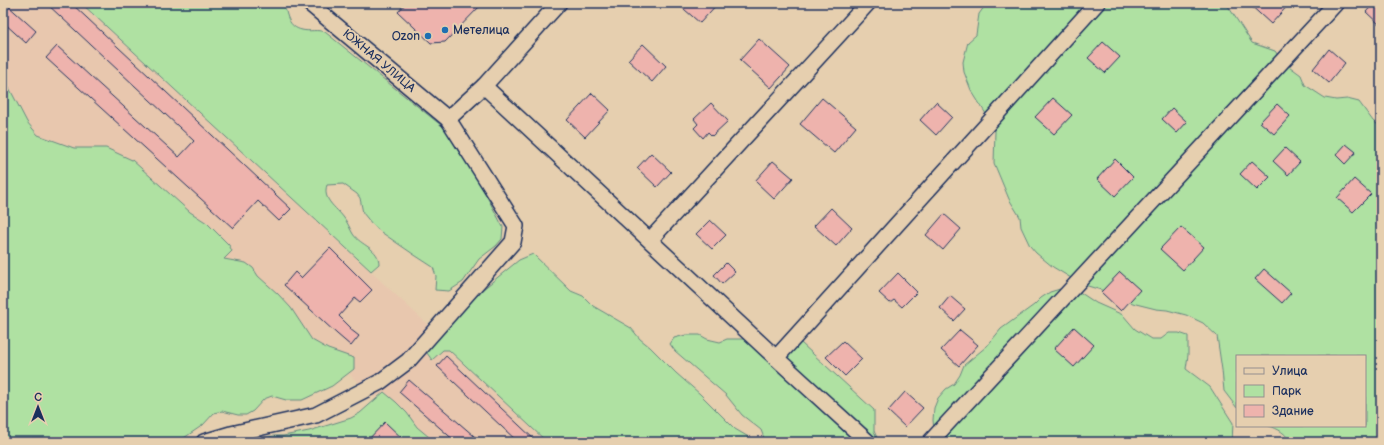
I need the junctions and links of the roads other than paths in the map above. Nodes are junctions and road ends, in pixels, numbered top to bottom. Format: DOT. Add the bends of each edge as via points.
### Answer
graph roads {
  1 [pos="309,3"];
  2 [pos="559,3"];
  3 [pos="868,3"];
  4 [pos="1097,3"];
  5 [pos="1336,3"];
  6 [pos="484,86"];
  7 [pos="448,119"];
  8 [pos="650,240"];
  9 [pos="776,358"];
  10 [pos="204,442"];
  11 [pos="868,442"];
  12 [pos="930,442"];
  1 -- 7 [label="street, ЮЖНАЯ УЛИЦА"];
  2 -- 6 [label="street"];
  3 -- 8 [label="street"];
  4 -- 9 [label="street"];
  5 -- 12 [label="street"];
  6 -- 7 [label="street"];
  6 -- 8 [label="street"];
  7 -- 10 [label="street, ЮЖНАЯ УЛИЦА" via="516,226 513,242 408,361 380,382 316,416"];
  8 -- 9 [label="street"];
  9 -- 11 [label="street"];
}
